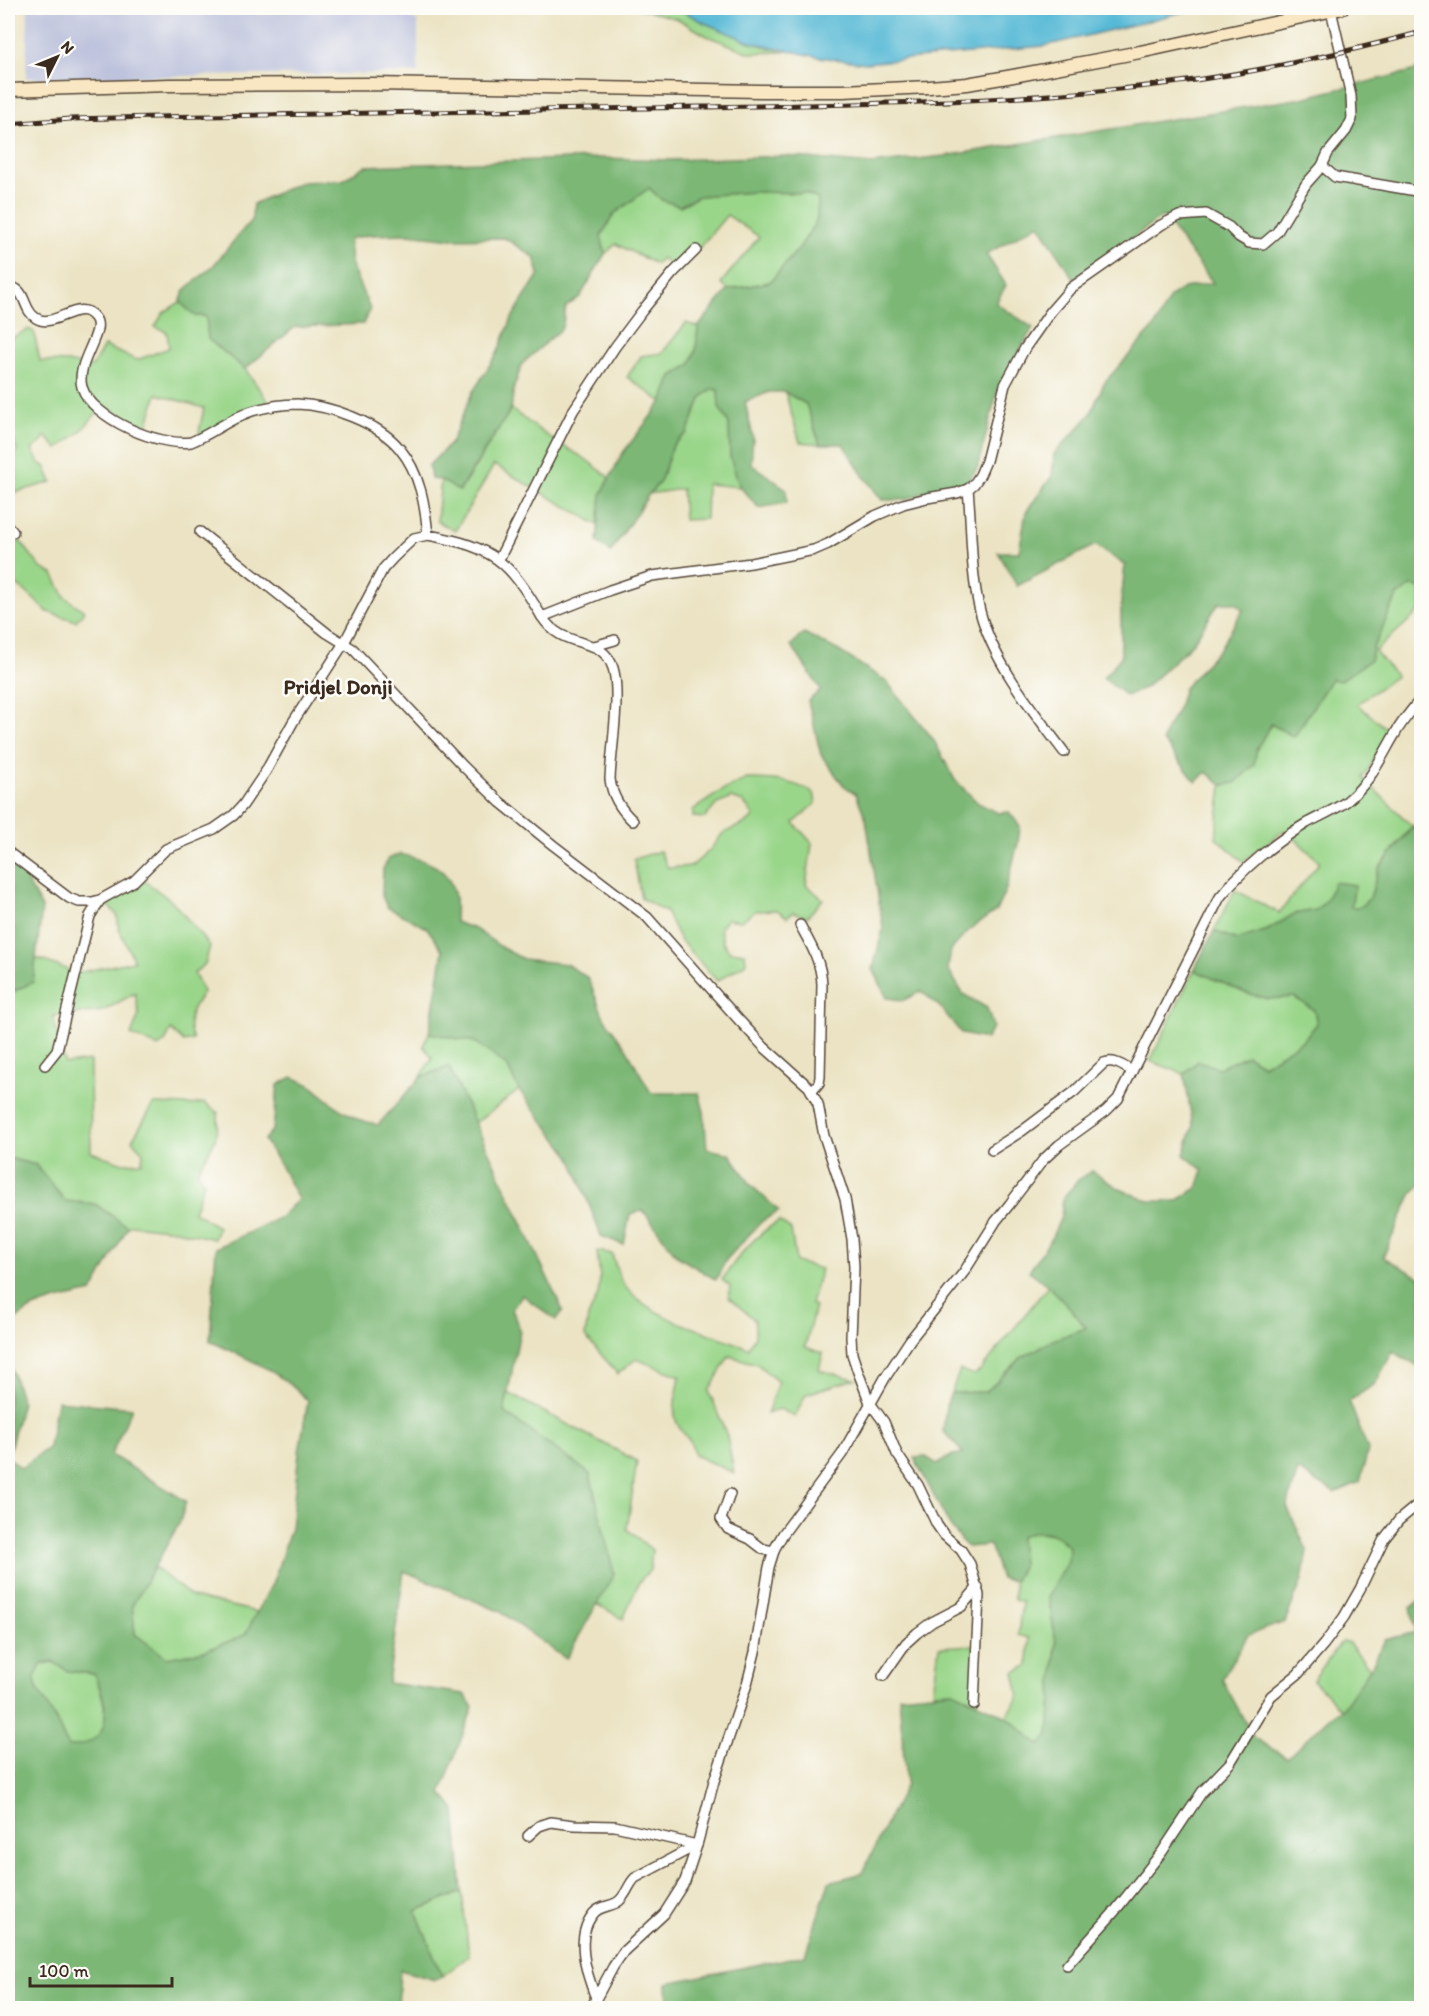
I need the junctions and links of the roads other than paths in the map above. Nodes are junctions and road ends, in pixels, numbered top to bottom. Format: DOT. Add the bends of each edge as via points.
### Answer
graph roads {
  1 [pos="1337,9"];
  2 [pos="8,90"];
  3 [pos="1322,166"];
  4 [pos="1422,192"];
  5 [pos="696,250"];
  6 [pos="8,287"];
  7 [pos="969,489"];
  8 [pos="200,532"];
  9 [pos="428,535"];
  10 [pos="499,559"];
  11 [pos="542,617"];
  12 [pos="615,640"];
  13 [pos="344,643"];
  14 [pos="594,646"];
  15 [pos="1422,697"];
  16 [pos="1064,752"];
  17 [pos="633,821"];
  18 [pos="8,852"];
  19 [pos="100,900"];
  20 [pos="800,925"];
  21 [pos="45,1065"];
  22 [pos="1132,1071"];
  23 [pos="812,1091"];
  24 [pos="992,1150"];
  25 [pos="870,1403"];
  26 [pos="730,1494"];
  27 [pos="1422,1501"];
  28 [pos="774,1551"];
  29 [pos="978,1587"];
  30 [pos="883,1676"];
  31 [pos="974,1705"];
  32 [pos="528,1836"];
  33 [pos="697,1845"];
  34 [pos="1066,1965"];
  35 [pos="596,1998"];
  36 [pos="591,2008"];
  1 -- 2 [label="main road" via="1022,75 929,87 761,91 372,84"];
  1 -- 3 [label="street" via="1352,119"];
  3 -- 4 [label="street" via="1335,177"];
  3 -- 7 [label="street" via="1306,184 1277,232 1263,244 1249,243 1206,214 1179,216 1071,288 1025,348 1005,385 986,461"];
  5 -- 10 [label="street" via="615,346 573,411"];
  6 -- 9 [label="street" via="20,291 29,313 41,321 77,310 85,310 96,318 98,331 84,361 81,385 96,409 134,430 180,444 250,412 295,404 313,405 374,427 389,437 410,463 422,492"];
  7 -- 11 [label="street" via="903,504 814,550 652,576"];
  7 -- 16 [label="street" via="970,548 981,612 992,645"];
  8 -- 13 [label="street"];
  9 -- 10 [label="street" via="489,552"];
  9 -- 13 [label="street" via="414,538 384,569"];
  10 -- 11 [label="street"];
  11 -- 14 [label="street" via="564,638"];
  12 -- 14 [label="street"];
  13 -- 19 [label="street" via="243,805 214,830 166,849 134,881"];
  13 -- 23 [label="street" via="500,802 658,928 738,1020"];
  14 -- 17 [label="street" via="609,659 615,675 611,788 618,804"];
  15 -- 22 [label="street" via="1359,790 1256,858 1220,897"];
  18 -- 19 [label="street" via="69,898 79,902"];
  19 -- 21 [label="street" via="90,916 57,1050"];
  20 -- 23 [label="street" via="821,968 820,1077"];
  22 -- 24 [label="street" via="1109,1061 1104,1063 1074,1092"];
  22 -- 25 [label="street" via="1118,1099 1043,1160 916,1332"];
  23 -- 25 [label="street" via="845,1199 854,1267 852,1354"];
  25 -- 28 [label="street" via="855,1434"];
  25 -- 29 [label="street" via="884,1422 897,1454 918,1485 940,1530 967,1558"];
  26 -- 28 [label="street" via="721,1519 724,1525 763,1549"];
  27 -- 34 [label="street" via="1384,1539 1344,1617 1317,1653 1271,1696 1230,1764 1202,1792 1162,1852"];
  28 -- 33 [label="street" via="755,1652"];
  29 -- 30 [label="street" via="961,1607 932,1622 906,1643"];
  29 -- 31 [label="street"];
  32 -- 33 [label="street" via="538,1826 551,1822 615,1826"];
  33 -- 35 [label="street" via="676,1898 624,1951"];
  33 -- 35 [label="street" via="635,1878 619,1901 594,1912 585,1932 584,1958"];
  35 -- 36 [label="street"];
}
